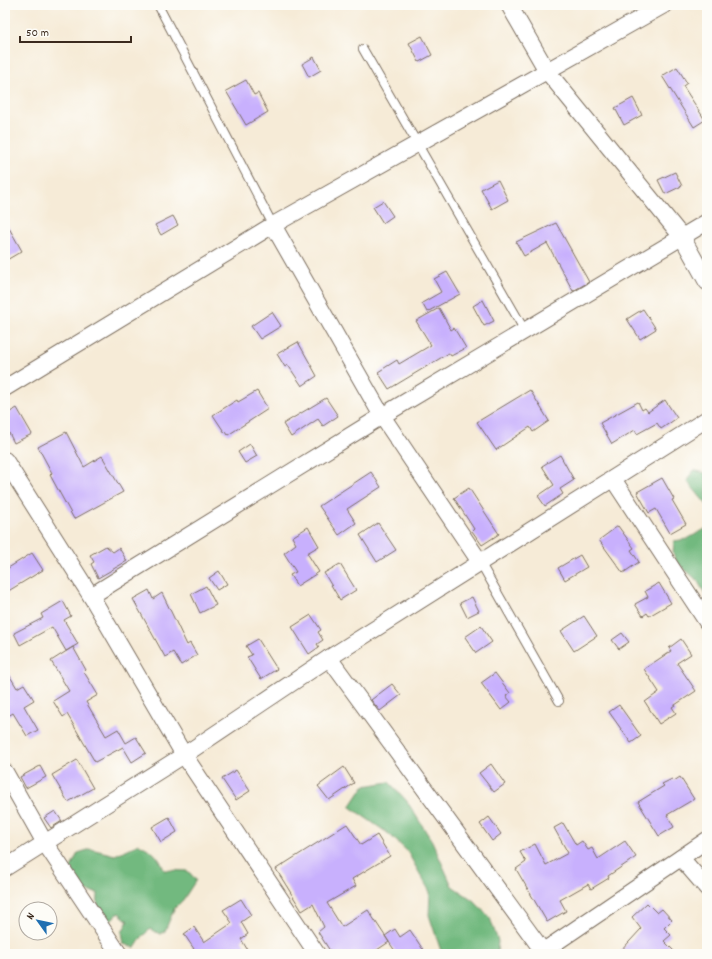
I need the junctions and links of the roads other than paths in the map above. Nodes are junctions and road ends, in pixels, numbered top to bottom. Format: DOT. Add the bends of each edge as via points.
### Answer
graph roads {
  1 [pos="158,5"];
  2 [pos="509,5"];
  3 [pos="664,5"];
  4 [pos="363,49"];
  5 [pos="547,71"];
  6 [pos="418,144"];
  7 [pos="707,222"];
  8 [pos="273,225"];
  9 [pos="682,236"];
  10 [pos="707,282"];
  11 [pos="526,330"];
  12 [pos="5,388"];
  13 [pos="382,416"];
  14 [pos="707,419"];
  15 [pos="5,460"];
  16 [pos="613,479"];
  17 [pos="480,562"];
  18 [pos="91,596"];
  19 [pos="707,622"];
  20 [pos="329,658"];
  21 [pos="559,701"];
  22 [pos="184,755"];
  23 [pos="5,772"];
  24 [pos="707,840"];
  25 [pos="45,842"];
  26 [pos="682,858"];
  27 [pos="5,868"];
  28 [pos="707,888"];
  29 [pos="542,953"];
  30 [pos="119,954"];
  31 [pos="317,954"];
  1 -- 8 [label="lane"];
  2 -- 5 [label="street"];
  3 -- 5 [label="street"];
  4 -- 6 [label="lane"];
  5 -- 6 [label="street"];
  5 -- 9 [label="street"];
  6 -- 8 [label="street"];
  6 -- 11 [label="lane"];
  7 -- 9 [label="street"];
  8 -- 12 [label="street"];
  8 -- 13 [label="street"];
  9 -- 10 [label="street"];
  9 -- 11 [label="street"];
  11 -- 13 [label="street"];
  13 -- 17 [label="street"];
  13 -- 18 [label="street"];
  14 -- 16 [label="street"];
  15 -- 18 [label="street"];
  16 -- 17 [label="street"];
  16 -- 19 [label="street"];
  17 -- 20 [label="street"];
  17 -- 21 [label="lane"];
  18 -- 22 [label="street"];
  20 -- 22 [label="street"];
  20 -- 29 [label="street"];
  22 -- 25 [label="street"];
  22 -- 31 [label="street"];
  23 -- 25 [label="street"];
  24 -- 26 [label="street"];
  25 -- 27 [label="street"];
  25 -- 30 [label="street"];
  26 -- 28 [label="street"];
  26 -- 29 [label="street"];
}
